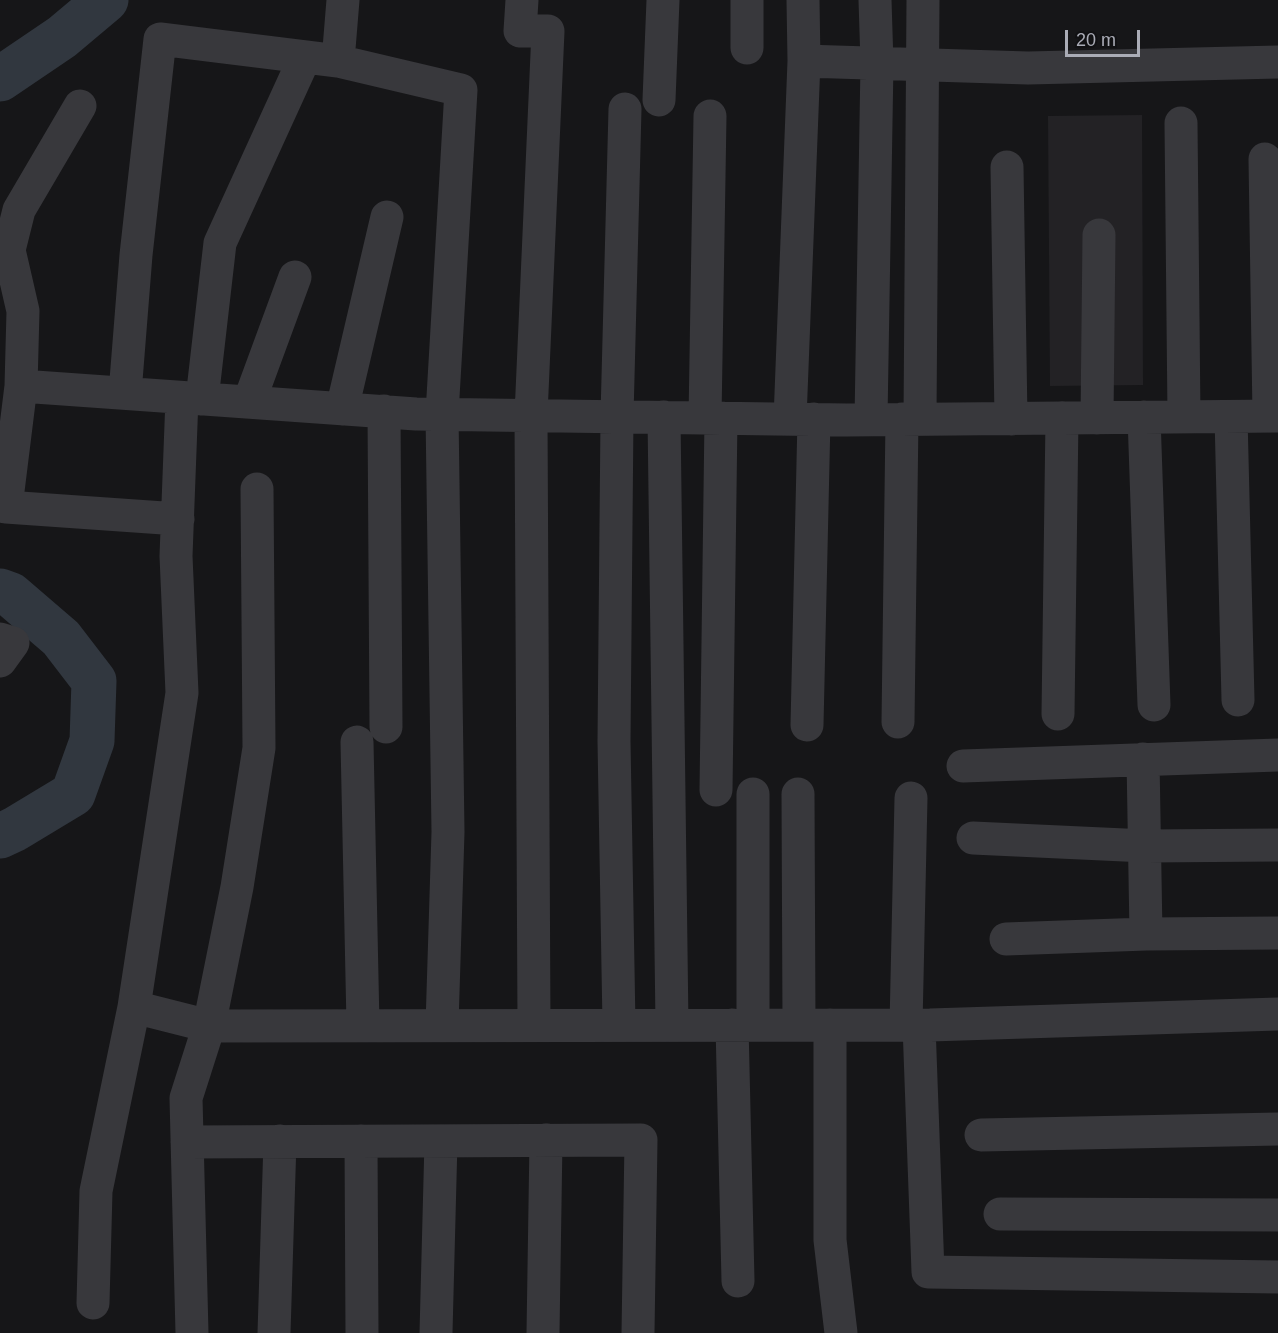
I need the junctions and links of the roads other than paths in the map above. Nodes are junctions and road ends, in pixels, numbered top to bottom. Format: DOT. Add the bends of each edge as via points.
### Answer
graph roads {
  1 [pos="343,0"];
  2 [pos="522,0"];
  3 [pos="663,0"];
  4 [pos="747,0"];
  5 [pos="803,0"];
  6 [pos="875,0"];
  7 [pos="923,0"];
  8 [pos="747,48"];
  9 [pos="306,57"];
  10 [pos="338,61"];
  11 [pos="804,61"];
  12 [pos="1278,62"];
  13 [pos="877,63"];
  14 [pos="923,65"];
  15 [pos="659,100"];
  16 [pos="80,106"];
  17 [pos="625,109"];
  18 [pos="710,116"];
  19 [pos="1181,123"];
  20 [pos="1265,159"];
  21 [pos="1007,167"];
  22 [pos="12,202"];
  23 [pos="387,217"];
  24 [pos="1099,235"];
  25 [pos="7,272"];
  26 [pos="295,277"];
  27 [pos="11,352"];
  28 [pos="21,386"];
  29 [pos="125,393"];
  30 [pos="192,398"];
  31 [pos="249,402"];
  32 [pos="342,408"];
  33 [pos="384,411"];
  34 [pos="442,414"];
  35 [pos="531,415"];
  36 [pos="1274,416"];
  37 [pos="617,417"];
  38 [pos="664,417"];
  39 [pos="1144,417"];
  40 [pos="1184,417"];
  41 [pos="1232,417"];
  42 [pos="713,418"];
  43 [pos="1062,418"];
  44 [pos="1097,418"];
  45 [pos="8,419"];
  46 [pos="802,419"];
  47 [pos="898,419"];
  48 [pos="1011,419"];
  49 [pos="257,489"];
  50 [pos="3,506"];
  51 [pos="178,519"];
  52 [pos="0,639"];
  53 [pos="0,661"];
  54 [pos="1238,700"];
  55 [pos="1154,705"];
  56 [pos="1058,714"];
  57 [pos="898,722"];
  58 [pos="807,725"];
  59 [pos="386,727"];
  60 [pos="357,742"];
  61 [pos="1278,755"];
  62 [pos="1143,759"];
  63 [pos="963,766"];
  64 [pos="716,790"];
  65 [pos="753,794"];
  66 [pos="798,794"];
  67 [pos="911,798"];
  68 [pos="974,838"];
  69 [pos="1278,845"];
  70 [pos="1146,846"];
  71 [pos="1278,933"];
  72 [pos="1146,934"];
  73 [pos="1006,939"];
  74 [pos="134,1007"];
  75 [pos="1278,1014"];
  76 [pos="363,1025"];
  77 [pos="442,1025"];
  78 [pos="534,1025"];
  79 [pos="619,1025"];
  80 [pos="672,1025"];
  81 [pos="742,1025"];
  82 [pos="815,1025"];
  83 [pos="913,1025"];
  84 [pos="209,1026"];
  85 [pos="1278,1129"];
  86 [pos="981,1136"];
  87 [pos="546,1140"];
  88 [pos="280,1141"];
  89 [pos="361,1141"];
  90 [pos="441,1141"];
  91 [pos="187,1142"];
  92 [pos="1000,1214"];
  93 [pos="1278,1215"];
  94 [pos="1278,1277"];
  95 [pos="738,1281"];
  96 [pos="93,1303"];
  97 [pos="192,1333"];
  98 [pos="274,1333"];
  99 [pos="362,1333"];
  100 [pos="436,1333"];
  101 [pos="543,1333"];
  102 [pos="638,1333"];
  103 [pos="842,1333"];
  1 -- 10 [label="street"];
  2 -- 35 [label="street" via="520,31 548,31"];
  3 -- 15 [label="street"];
  4 -- 8 [label="street"];
  5 -- 11 [label="street"];
  6 -- 13 [label="street"];
  7 -- 14 [label="street"];
  9 -- 10 [label="street"];
  9 -- 29 [label="street" via="159,39"];
  9 -- 30 [label="street" via="220,243"];
  10 -- 34 [label="street" via="461,90"];
  11 -- 13 [label="street"];
  11 -- 46 [label="street"];
  12 -- 14 [label="street" via="1028,68"];
  13 -- 14 [label="street"];
  13 -- 47 [label="street"];
  14 -- 47 [label="street"];
  16 -- 22 [label="street"];
  17 -- 37 [label="street"];
  18 -- 42 [label="street"];
  19 -- 40 [label="street"];
  20 -- 36 [label="street"];
  21 -- 48 [label="street"];
  22 -- 25 [label="street" via="20,210"];
  23 -- 32 [label="street"];
  24 -- 44 [label="street"];
  25 -- 27 [label="street" via="23,311"];
  26 -- 31 [label="street"];
  27 -- 28 [label="street"];
  28 -- 29 [label="street"];
  28 -- 45 [label="street"];
  29 -- 30 [label="street"];
  30 -- 31 [label="street"];
  30 -- 51 [label="street"];
  31 -- 32 [label="street"];
  32 -- 33 [label="street"];
  33 -- 34 [label="street"];
  33 -- 59 [label="street"];
  34 -- 35 [label="street"];
  34 -- 77 [label="street" via="448,832"];
  35 -- 37 [label="street"];
  35 -- 78 [label="street"];
  36 -- 41 [label="street"];
  37 -- 38 [label="street"];
  37 -- 79 [label="street" via="614,741"];
  38 -- 42 [label="street"];
  38 -- 80 [label="street"];
  39 -- 40 [label="street"];
  39 -- 44 [label="street"];
  39 -- 55 [label="street"];
  40 -- 41 [label="street"];
  41 -- 54 [label="street"];
  42 -- 46 [label="street"];
  42 -- 64 [label="street"];
  43 -- 44 [label="street"];
  43 -- 48 [label="street"];
  43 -- 56 [label="street"];
  45 -- 50 [label="street"];
  46 -- 47 [label="street"];
  46 -- 58 [label="street"];
  47 -- 48 [label="street"];
  47 -- 57 [label="street"];
  49 -- 84 [label="street" via="259,748"];
  50 -- 51 [label="street"];
  51 -- 74 [label="street" via="182,693"];
  52 -- 53 [label="street" via="13,643"];
  60 -- 76 [label="street"];
  61 -- 62 [label="street"];
  62 -- 63 [label="street"];
  62 -- 70 [label="street"];
  65 -- 81 [label="street"];
  66 -- 82 [label="street"];
  67 -- 83 [label="street"];
  68 -- 70 [label="street"];
  69 -- 70 [label="street"];
  70 -- 72 [label="street"];
  71 -- 72 [label="street"];
  72 -- 73 [label="street"];
  74 -- 84 [label="street"];
  74 -- 96 [label="street" via="96,1191"];
  75 -- 83 [label="street"];
  76 -- 77 [label="street"];
  76 -- 84 [label="street"];
  77 -- 78 [label="street"];
  78 -- 79 [label="street"];
  79 -- 80 [label="street"];
  80 -- 81 [label="street"];
  81 -- 82 [label="street"];
  81 -- 95 [label="street"];
  82 -- 83 [label="street"];
  82 -- 103 [label="street" via="830,1240"];
  83 -- 94 [label="street" via="928,1272"];
  84 -- 91 [label="street" via="186,1098"];
  85 -- 86 [label="street"];
  87 -- 90 [label="street"];
  87 -- 101 [label="street"];
  87 -- 102 [label="street" via="641,1140"];
  88 -- 89 [label="street"];
  88 -- 91 [label="street"];
  88 -- 98 [label="street"];
  89 -- 90 [label="street"];
  89 -- 99 [label="street"];
  90 -- 100 [label="street"];
  91 -- 97 [label="street"];
  92 -- 93 [label="street"];
}
